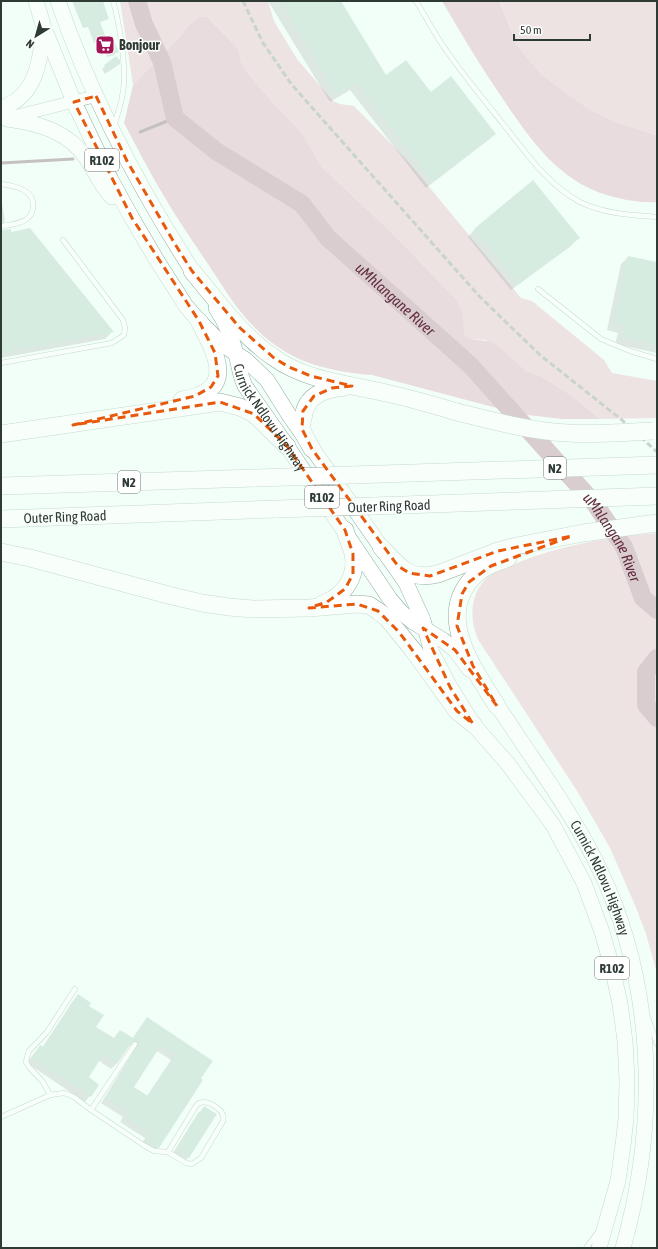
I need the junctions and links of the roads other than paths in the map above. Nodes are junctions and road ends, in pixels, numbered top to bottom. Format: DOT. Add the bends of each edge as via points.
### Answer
graph roads {
  1 [pos="36,1"];
  2 [pos="58,1"];
  3 [pos="113,1"];
  4 [pos="416,1"];
  5 [pos="44,28"];
  6 [pos="96,96"];
  7 [pos="74,102"];
  8 [pos="3,115"];
  9 [pos="113,132"];
  10 [pos="1,184"];
  11 [pos="657,217"];
  12 [pos="132,218"];
  13 [pos="1,226"];
  14 [pos="63,240"];
  15 [pos="192,271"];
  16 [pos="538,289"];
  17 [pos="199,321"];
  18 [pos="236,353"];
  19 [pos="657,359"];
  20 [pos="1,363"];
  21 [pos="352,386"];
  22 [pos="73,425"];
  23 [pos="655,431"];
  24 [pos="1,434"];
  25 [pos="287,446"];
  26 [pos="312,449"];
  27 [pos="657,465"];
  28 [pos="1,486"];
  29 [pos="657,496"];
  30 [pos="1,519"];
  31 [pos="657,523"];
  32 [pos="344,530"];
  33 [pos="577,535"];
  34 [pos="381,547"];
  35 [pos="1,552"];
  36 [pos="309,608"];
  37 [pos="425,629"];
  38 [pos="497,706"];
  39 [pos="473,724"];
  40 [pos="75,989"];
  41 [pos="644,1007"];
  42 [pos="135,1044"];
  43 [pos="657,1044"];
  44 [pos="50,1095"];
  45 [pos="91,1110"];
  46 [pos="1,1117"];
  47 [pos="168,1152"];
  48 [pos="608,1219"];
  49 [pos="586,1248"];
  50 [pos="599,1248"];
  51 [pos="623,1248"];
  1 -- 5 [label="main road, R102"];
  2 -- 6 [label="main road, R102"];
  3 -- 9 [label="lane" via="125,75"];
  4 -- 11 [label="lane" via="464,75 539,169 562,190 580,202 614,214"];
  5 -- 7 [label="main road, R102"];
  5 -- 8 [label="main road" via="40,58 30,86"];
  6 -- 7 [label="street"];
  6 -- 9 [label="main road, Curnick Ndlovu Highway / R102"];
  7 -- 8 [label="street"];
  7 -- 12 [label="main road, Curnick Ndlovu Highway / R102"];
  8 -- 12 [label="main road" via="40,124 67,137 78,147 106,190"];
  9 -- 15 [label="main road, Curnick Ndlovu Highway / R102" via="134,174"];
  10 -- 13 [label="lane" via="26,191 31,196 33,204 28,218 19,223"];
  12 -- 17 [label="main road, Curnick Ndlovu Highway / R102" via="182,299"];
  14 -- 20 [label="lane" via="123,320 124,335 112,342"];
  15 -- 18 [label="main road, Curnick Ndlovu Highway / R102" via="222,317"];
  15 -- 21 [label="highway" via="240,328 274,358 311,376"];
  16 -- 19 [label="lane" via="601,339"];
  17 -- 18 [label="main road, Curnick Ndlovu Highway / R102" via="223,345"];
  17 -- 22 [label="highway" via="215,353 218,366 218,376 211,388 189,399 144,406"];
  18 -- 25 [label="main road, Curnick Ndlovu Highway / R102" via="240,376 245,386"];
  18 -- 26 [label="main road, Curnick Ndlovu Highway / R102" via="267,380"];
  21 -- 23 [label="highway, bridge" via="537,430 568,433"];
  21 -- 26 [label="highway" via="323,391 307,404 303,411 302,429"];
  22 -- 24 [label="highway"];
  22 -- 25 [label="highway" via="220,402 254,414"];
  25 -- 32 [label="main road, Curnick Ndlovu Highway / R102"];
  26 -- 34 [label="main road, Curnick Ndlovu Highway / R102"];
  27 -- 28 [label="highway, N2, bridge"];
  29 -- 30 [label="highway, Outer Ring Road / N2, bridge"];
  31 -- 33 [label="highway"];
  32 -- 36 [label="highway" via="353,554 353,574 350,581 334,598"];
  32 -- 37 [label="main road, Curnick Ndlovu Highway / R102" via="397,607"];
  33 -- 34 [label="highway" via="498,551 430,576 410,574 398,566"];
  33 -- 38 [label="highway" via="508,558 481,570 462,594 457,608 457,626 473,666"];
  34 -- 37 [label="main road, Curnick Ndlovu Highway / R102" via="406,583"];
  35 -- 36 [label="highway" via="202,603 253,609"];
  36 -- 39 [label="highway" via="357,604 369,605 378,611 399,632 458,711"];
  37 -- 38 [label="main road, Curnick Ndlovu Highway / R102" via="455,650"];
  37 -- 39 [label="main road, Curnick Ndlovu Highway / R102" via="432,653"];
  38 -- 41 [label="main road, Curnick Ndlovu Highway / R102" via="568,811 600,869 626,934"];
  39 -- 48 [label="main road, Curnick Ndlovu Highway / R102" via="508,764 553,825 584,883 612,967 625,1041 627,1081 626,1119 618,1181"];
  40 -- 44 [label="lane" via="27,1057 29,1067 43,1082"];
  41 -- 43 [label="lane"];
  41 -- 51 [label="main road, Curnick Ndlovu Highway / R102" via="648,1049 649,1124 642,1175"];
  42 -- 45 [label="lane"];
  44 -- 45 [label="lane" via="70,1095"];
  44 -- 46 [label="lane"];
  45 -- 47 [label="lane" via="145,1146"];
  47 -- 47 [label="lane" via="186,1163 195,1163 201,1158 223,1121 222,1112 208,1103 199,1103"];
  48 -- 49 [label="lane"];
  48 -- 50 [label="main road, Curnick Ndlovu Highway / R102"];
}
